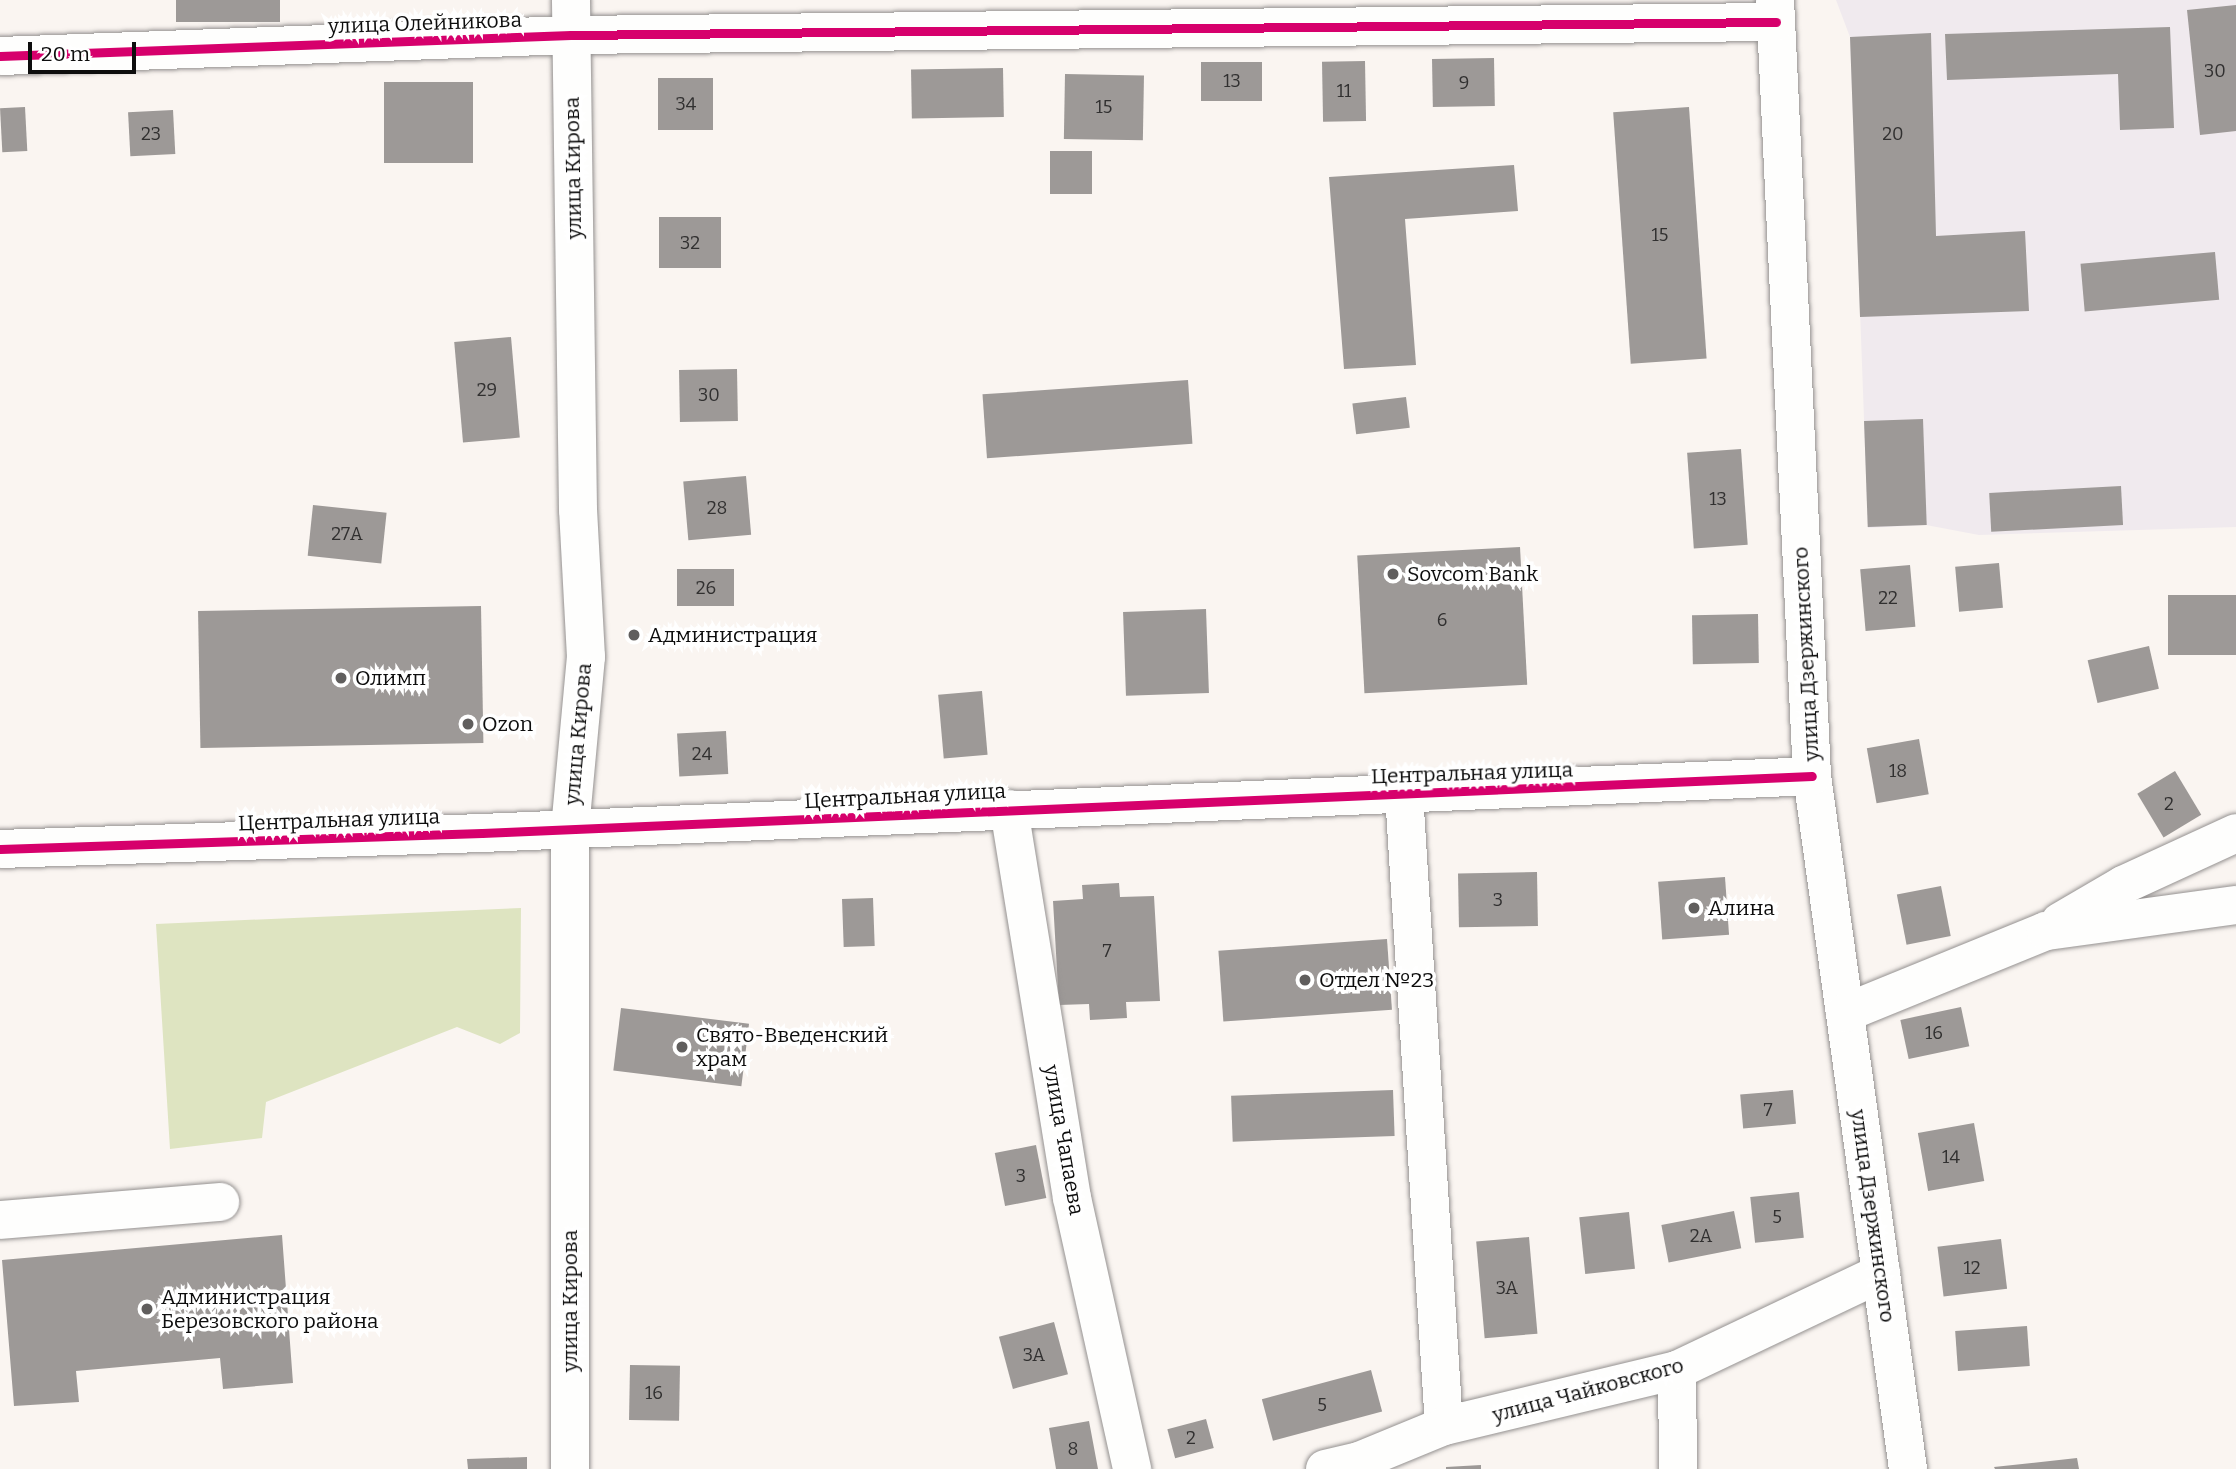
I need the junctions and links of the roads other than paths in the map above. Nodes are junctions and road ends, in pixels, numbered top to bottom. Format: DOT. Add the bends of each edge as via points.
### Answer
graph roads {
  1 [pos="1776,11"];
  2 [pos="571,18"];
  3 [pos="0,56"];
  4 [pos="1812,776"];
  5 [pos="1404,794"];
  6 [pos="1009,809"];
  7 [pos="570,829"];
  8 [pos="2236,833"];
  9 [pos="0,849"];
  10 [pos="2236,905"];
  11 [pos="2046,931"];
  12 [pos="1844,1013"];
  13 [pos="220,1202"];
  14 [pos="0,1220"];
  15 [pos="1881,1273"];
  16 [pos="1677,1370"];
  17 [pos="1444,1426"];
  18 [pos="1348,1466"];
  19 [pos="570,1469"];
  20 [pos="1132,1469"];
  21 [pos="1678,1469"];
  22 [pos="1908,1469"];
  1 -- 2 [label="street, улица Олейникова"];
  1 -- 4 [label="street, улица Дзержинского"];
  2 -- 3 [label="street, улица Олейникова"];
  2 -- 7 [label="street, улица Кирова" via="578,510 586,657"];
  4 -- 5 [label="street, Центральная улица"];
  4 -- 12 [label="street, улица Дзержинского"];
  5 -- 6 [label="street, Центральная улица"];
  5 -- 17 [label="street"];
  6 -- 7 [label="street, Центральная улица"];
  6 -- 20 [label="street, улица Чапаева" via="1072,1198"];
  7 -- 9 [label="street, Центральная улица"];
  7 -- 19 [label="street, улица Кирова"];
  8 -- 11 [label="street" via="2123,885"];
  10 -- 11 [label="street"];
  11 -- 12 [label="street"];
  12 -- 15 [label="street, улица Дзержинского"];
  13 -- 14 [label="street"];
  15 -- 16 [label="street, улица Чайковского"];
  15 -- 22 [label="street, улица Дзержинского"];
  16 -- 17 [label="street, улица Чайковского"];
  16 -- 21 [label="street"];
  17 -- 18 [label="street, улица Чайковского"];
}
